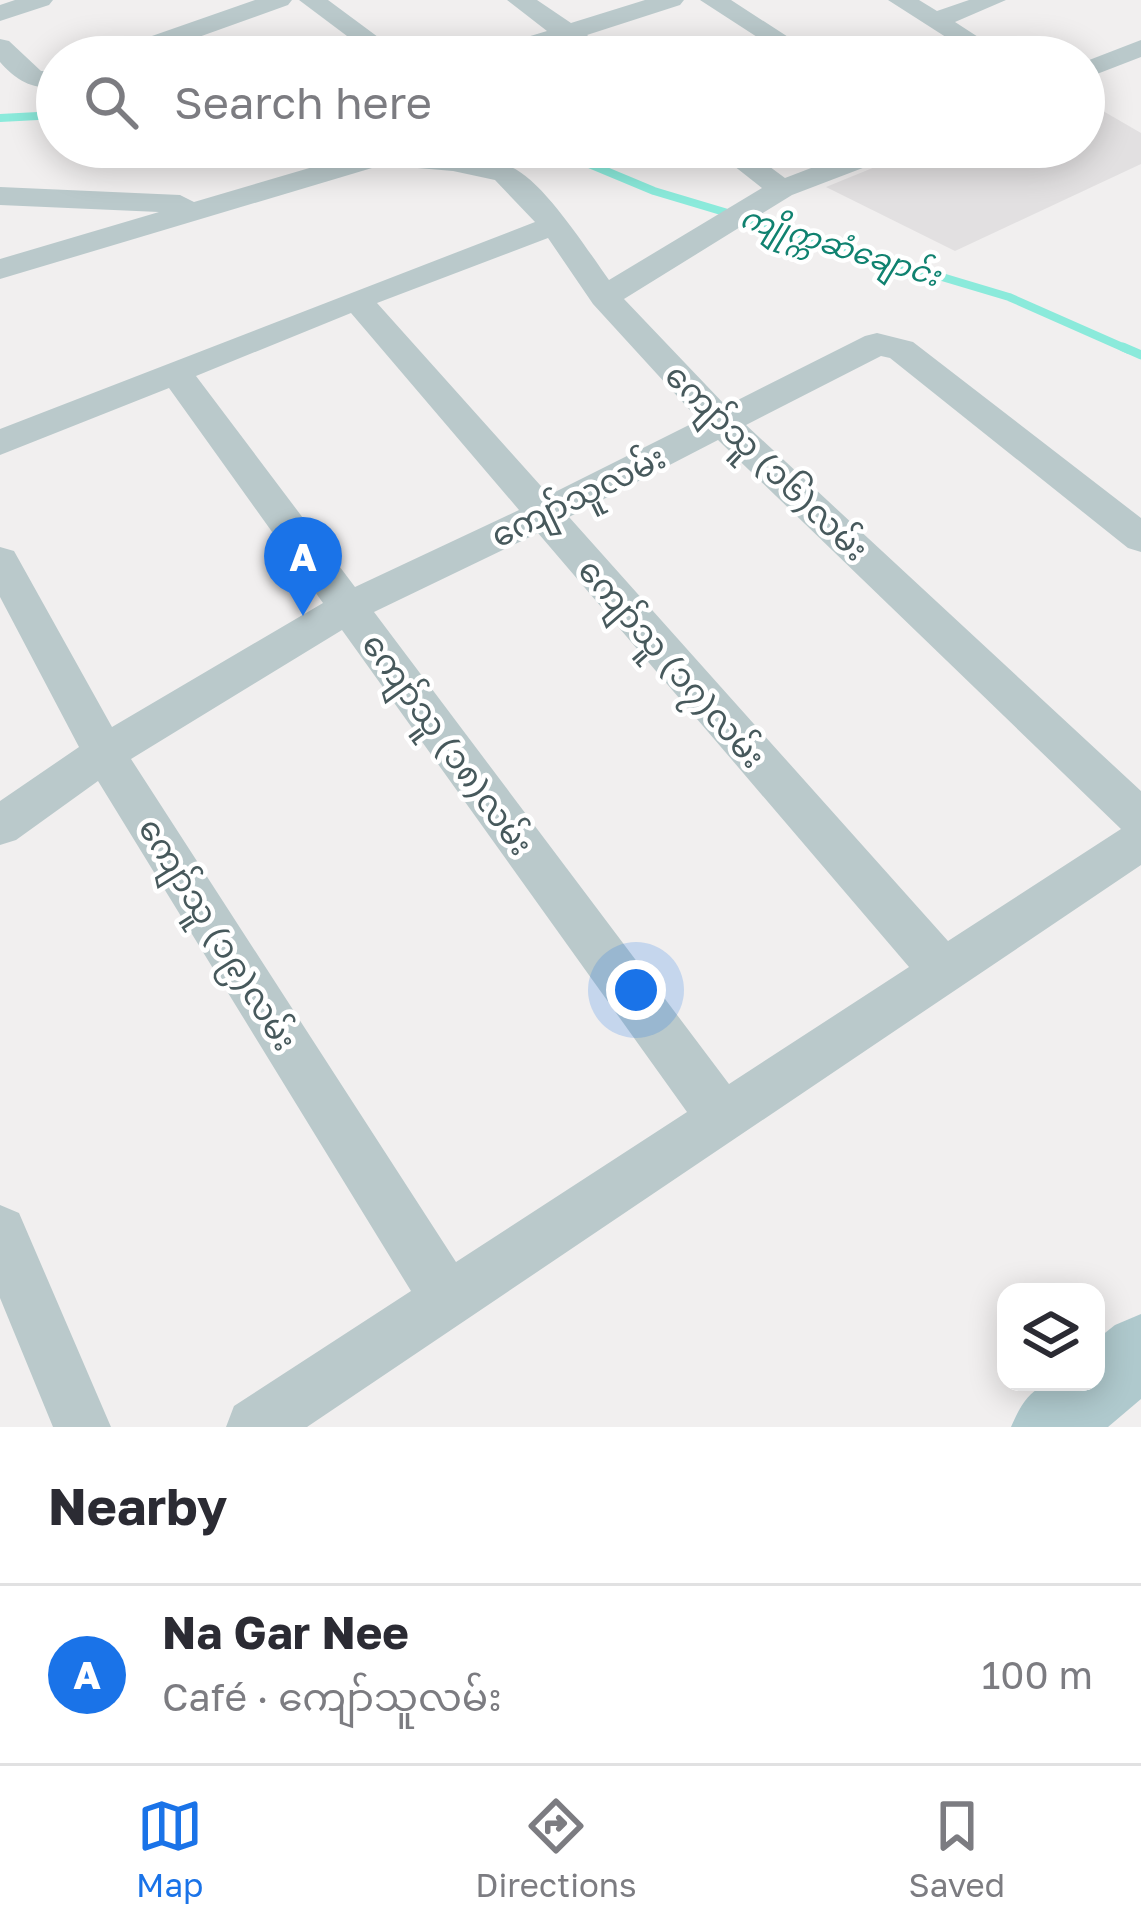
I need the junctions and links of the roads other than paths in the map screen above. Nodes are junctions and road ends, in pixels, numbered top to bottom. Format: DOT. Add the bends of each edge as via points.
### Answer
graph roads {
  1 [pos="40,0"];
  2 [pos="279,0"];
  3 [pos="312,0"];
  4 [pos="520,0"];
  5 [pos="670,0"];
  6 [pos="713,0"];
  7 [pos="901,0"];
  8 [pos="993,0"];
  9 [pos="0,13"];
  10 [pos="936,20"];
  11 [pos="568,32"];
  12 [pos="177,36"];
  13 [pos="363,36"];
  14 [pos="556,36"];
  15 [pos="573,36"];
  16 [pos="772,36"];
  17 [pos="962,36"];
  18 [pos="0,47"];
  19 [pos="1141,48"];
  20 [pos="1105,63"];
  21 [pos="36,80"];
  22 [pos="330,168"];
  23 [pos="480,168"];
  24 [pos="745,168"];
  25 [pos="839,168"];
  26 [pos="771,195"];
  27 [pos="0,196"];
  28 [pos="205,205"];
  29 [pos="554,225"];
  30 [pos="0,269"];
  31 [pos="604,297"];
  32 [pos="356,299"];
  33 [pos="176,372"];
  34 [pos="722,423"];
  35 [pos="0,443"];
  36 [pos="542,515"];
  37 [pos="1141,538"];
  38 [pos="0,561"];
  39 [pos="347,608"];
  40 [pos="104,753"];
  41 [pos="1141,819"];
  42 [pos="0,826"];
  43 [pos="1141,840"];
  44 [pos="944,971"];
  45 [pos="721,1116"];
  46 [pos="0,1232"];
  47 [pos="448,1299"];
  48 [pos="1141,1351"];
  49 [pos="82,1427"];
  50 [pos="255,1427"];
  51 [pos="1049,1427"];
  1 -- 9 [label="street"];
  2 -- 12 [label="street"];
  3 -- 13 [label="street"];
  4 -- 11 [label="street"];
  5 -- 11 [label="street"];
  6 -- 16 [label="street"];
  7 -- 10 [label="street"];
  8 -- 10 [label="street"];
  10 -- 17 [label="street"];
  11 -- 14 [label="street"];
  11 -- 15 [label="street"];
  18 -- 21 [label="street"];
  19 -- 20 [label="street"];
  22 -- 28 [label="street, ကျော်သူ (၁၆)လမ်း"];
  23 -- 29 [label="street, ကျော်သူ (၁၆)လမ်း" via="506,174"];
  24 -- 26 [label="street"];
  25 -- 26 [label="street"];
  26 -- 31 [label="street"];
  27 -- 28 [label="street"];
  28 -- 30 [label="street, ကျော်သူ (၁၆)လမ်း"];
  29 -- 31 [label="street, ကျော်သူ (၁၆)လမ်း"];
  29 -- 32 [label="street"];
  31 -- 34 [label="street, ကျော်သူ (၁၆)လမ်း"];
  32 -- 33 [label="street"];
  32 -- 36 [label="street, ကျော်သူ (၁၇)လမ်း"];
  33 -- 35 [label="street"];
  33 -- 39 [label="street, ကျော်သူ (၁၈)လမ်း"];
  34 -- 36 [label="street, ကျော်သူလမ်း"];
  34 -- 37 [label="street, ကျော်သူလမ်း" via="886,344"];
  34 -- 41 [label="street, ကျော်သူ (၁၆)လမ်း"];
  36 -- 39 [label="street, ကျော်သူလမ်း"];
  36 -- 44 [label="street, ကျော်သူ (၁၇)လမ်း"];
  38 -- 40 [label="street, ကျော်သူ (၁၉)လမ်း"];
  39 -- 40 [label="street, ကျော်သူလမ်း"];
  39 -- 45 [label="street, ကျော်သူ (၁၈)လမ်း"];
  40 -- 42 [label="street, ကျော်သူလမ်း"];
  40 -- 47 [label="street, ကျော်သူ (၁၉)လမ်း"];
  43 -- 44 [label="street"];
  44 -- 45 [label="street"];
  45 -- 47 [label="street"];
  46 -- 49 [label="street"];
  47 -- 50 [label="street"];
  48 -- 51 [label="main road"];
}
